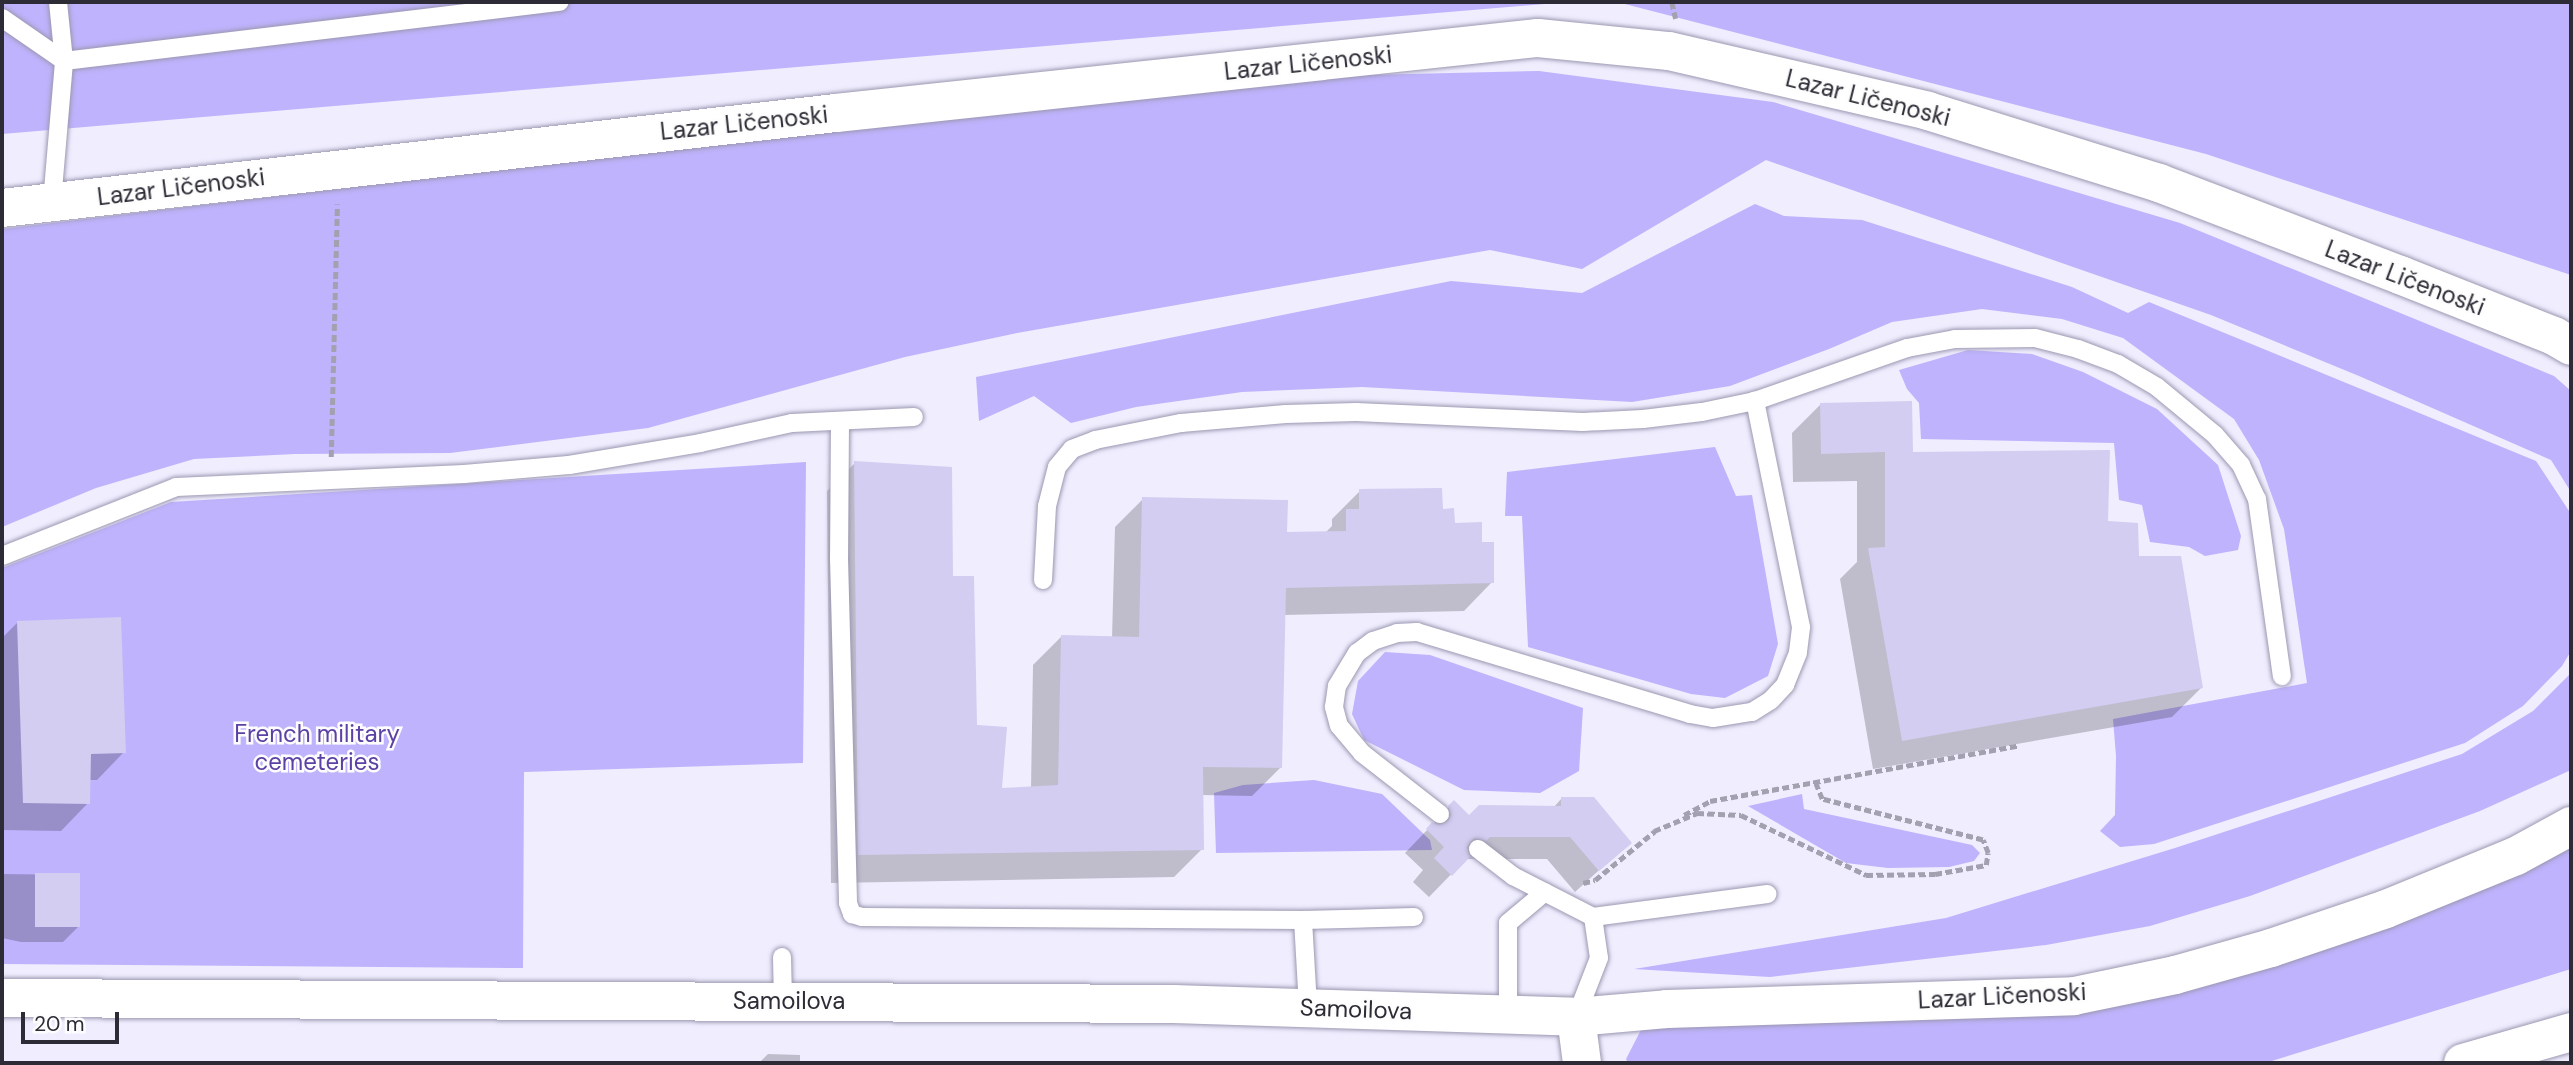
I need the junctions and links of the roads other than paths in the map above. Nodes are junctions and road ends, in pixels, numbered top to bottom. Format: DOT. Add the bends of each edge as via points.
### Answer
graph roads {
  1 [pos="58,2"];
  2 [pos="559,2"];
  3 [pos="2,19"];
  4 [pos="64,61"];
  5 [pos="52,202"];
  6 [pos="2,208"];
  7 [pos="2571,346"];
  8 [pos="1755,401"];
  9 [pos="914,417"];
  10 [pos="840,421"];
  11 [pos="2,556"];
  12 [pos="1043,580"];
  13 [pos="2282,676"];
  14 [pos="1440,814"];
  15 [pos="2571,826"];
  16 [pos="1478,849"];
  17 [pos="1545,892"];
  18 [pos="1767,894"];
  19 [pos="1414,917"];
  20 [pos="1593,917"];
  21 [pos="1303,920"];
  22 [pos="782,957"];
  23 [pos="2,998"];
  24 [pos="783,1001"];
  25 [pos="1308,1008"];
  26 [pos="1508,1013"];
  27 [pos="1576,1017"];
  28 [pos="2560,1036"];
  29 [pos="1582,1063"];
  30 [pos="2463,1063"];
  1 -- 4 [label="lane"];
  2 -- 4 [label="lane"];
  3 -- 4 [label="lane"];
  4 -- 5 [label="lane"];
  5 -- 6 [label="street, Lazar Ličenoski"];
  5 -- 7 [label="street, Lazar Ličenoski" via="1538,38 1669,51 1928,111 2159,183"];
  8 -- 12 [label="lane" via="1702,412 1583,422 1356,412 1233,416 1095,440 1072,449 1056,467 1047,506"];
  8 -- 13 [label="lane" via="1907,348 1955,339 2035,338 2118,364 2186,409 2241,465 2257,499"];
  8 -- 14 [label="lane" via="1801,627 1798,652 1785,685 1752,712 1713,718 1417,632 1373,640 1357,653 1336,686 1334,707 1339,726 1362,753"];
  9 -- 10 [label="lane"];
  10 -- 11 [label="lane" via="792,423 569,465 176,487"];
  10 -- 21 [label="lane" via="839,558 848,902 852,914 876,918"];
  15 -- 27 [label="street, Lazar Ličenoski" via="2516,856 2360,917 2175,975 2074,996 1667,1009"];
  16 -- 17 [label="lane" via="1513,876"];
  17 -- 20 [label="lane"];
  17 -- 26 [label="lane" via="1508,923"];
  18 -- 20 [label="lane"];
  19 -- 21 [label="lane"];
  20 -- 27 [label="lane" via="1599,958"];
  21 -- 25 [label="lane"];
  22 -- 24 [label="lane"];
  23 -- 24 [label="street, Samoilova"];
  24 -- 25 [label="street, Samoilova"];
  25 -- 26 [label="street, Samoilova"];
  26 -- 27 [label="street, Samoilova"];
  27 -- 29 [label="street"];
  28 -- 30 [label="street"];
}
